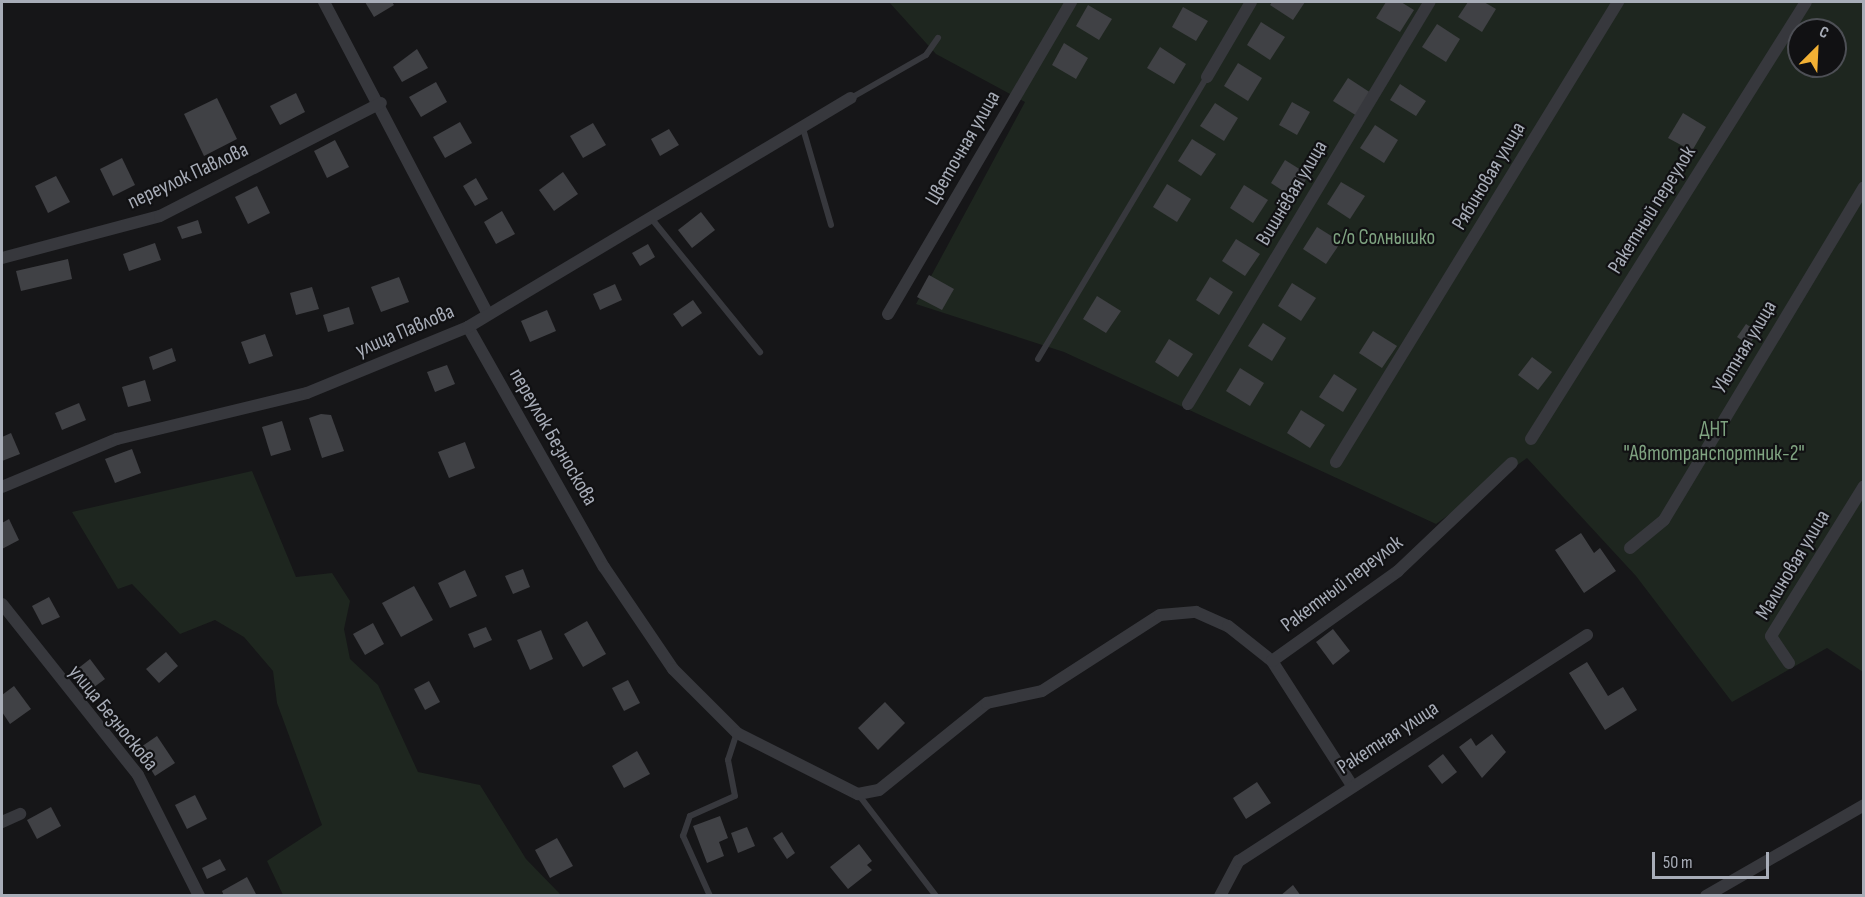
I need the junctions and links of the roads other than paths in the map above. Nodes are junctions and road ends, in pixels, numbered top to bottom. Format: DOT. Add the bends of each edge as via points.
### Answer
graph roads {
  1 [pos="324,2"];
  2 [pos="1071,2"];
  3 [pos="1251,2"];
  4 [pos="1430,2"];
  5 [pos="1618,2"];
  6 [pos="1806,2"];
  7 [pos="938,38"];
  8 [pos="1207,77"];
  9 [pos="852,98"];
  10 [pos="381,103"];
  11 [pos="802,124"];
  12 [pos="1863,187"];
  13 [pos="648,215"];
  14 [pos="831,225"];
  15 [pos="2,258"];
  16 [pos="486,311"];
  17 [pos="888,314"];
  18 [pos="468,327"];
  19 [pos="760,352"];
  20 [pos="1038,359"];
  21 [pos="1188,404"];
  22 [pos="1531,439"];
  23 [pos="1336,462"];
  24 [pos="1512,463"];
  25 [pos="1863,486"];
  26 [pos="2,487"];
  27 [pos="1630,548"];
  28 [pos="2,604"];
  29 [pos="1587,635"];
  30 [pos="1272,661"];
  31 [pos="1789,663"];
  32 [pos="737,733"];
  33 [pos="1351,784"];
  34 [pos="858,794"];
  35 [pos="1863,805"];
  36 [pos="20,814"];
  37 [pos="2,822"];
  38 [pos="1226,894"];
  39 [pos="199,896"];
  40 [pos="710,896"];
  41 [pos="936,896"];
  42 [pos="1706,896"];
  1 -- 10 [label="street"];
  2 -- 17 [label="street, Цветочная улица"];
  3 -- 8 [label="street"];
  4 -- 21 [label="street, Вишнёвая улица"];
  5 -- 23 [label="street, Рябиновая улица"];
  6 -- 22 [label="street, Ракетный переулок"];
  7 -- 9 [label="lane" via="926,55"];
  8 -- 20 [label="lane"];
  9 -- 11 [label="street, улица Павлова"];
  10 -- 15 [label="street, переулок Павлова" via="160,216"];
  10 -- 16 [label="street"];
  11 -- 13 [label="street, улица Павлова"];
  11 -- 14 [label="lane"];
  12 -- 27 [label="street, Уютная улица" via="1664,520"];
  13 -- 16 [label="street, улица Павлова"];
  13 -- 19 [label="lane"];
  16 -- 18 [label="street, улица Павлова"];
  18 -- 26 [label="street, улица Павлова" via="307,393 117,439"];
  18 -- 32 [label="street, переулок Безноскова" via="604,567 673,669"];
  24 -- 30 [label="street, Ракетный переулок" via="1398,571"];
  25 -- 31 [label="street, Малиновая улица" via="1771,636"];
  28 -- 39 [label="street, улица Безноскова" via="138,775"];
  29 -- 33 [label="street, Ракетная улица"];
  30 -- 33 [label="street, Ракетный переулок"];
  30 -- 34 [label="street, Ракетный переулок" via="1228,626 1196,612 1160,615 1042,691 987,703 879,790"];
  32 -- 34 [label="street"];
  32 -- 40 [label="lane" via="728,760 735,796 690,816 683,836"];
  33 -- 38 [label="street, Ракетная улица" via="1239,861"];
  34 -- 41 [label="lane"];
  35 -- 42 [label="street"];
  36 -- 37 [label="street"];
}
